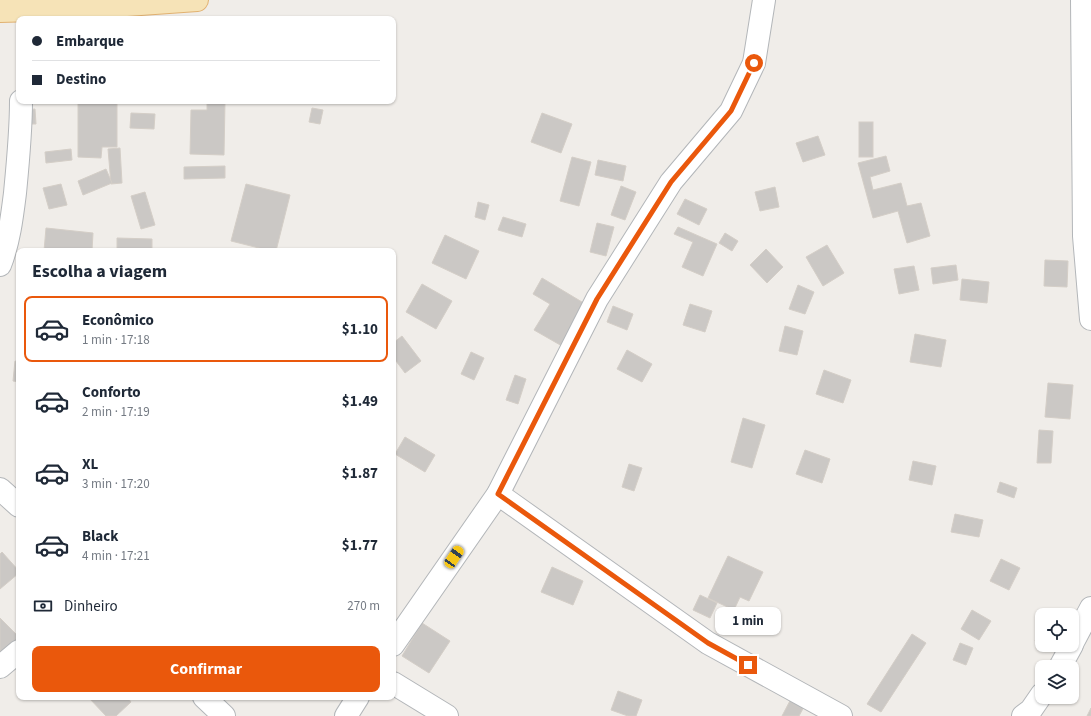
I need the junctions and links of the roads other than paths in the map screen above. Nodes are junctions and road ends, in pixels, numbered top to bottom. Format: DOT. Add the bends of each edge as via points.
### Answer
graph roads {
  1 [pos="197,0"];
  2 [pos="764,0"];
  3 [pos="1082,0"];
  4 [pos="0,11"];
  5 [pos="24,15"];
  6 [pos="21,104"];
  7 [pos="0,265"];
  8 [pos="1090,306"];
  9 [pos="0,489"];
  10 [pos="498,494"];
  11 [pos="16,503"];
  12 [pos="1091,608"];
  13 [pos="1079,631"];
  14 [pos="396,641"];
  15 [pos="16,654"];
  16 [pos="0,667"];
  17 [pos="396,685"];
  18 [pos="207,700"];
  19 [pos="356,700"];
  20 [pos="1035,704"];
  21 [pos="224,716"];
  22 [pos="346,716"];
  23 [pos="447,716"];
  24 [pos="841,716"];
  25 [pos="1024,716"];
  1 -- 5 [label="main road" via="70,9"];
  2 -- 10 [label="street" via="754,63 731,111 671,182 597,299"];
  3 -- 8 [label="street" via="1084,236"];
  4 -- 5 [label="main road"];
  6 -- 7 [label="street" via="20,145 11,221"];
  9 -- 11 [label="street"];
  10 -- 14 [label="street"];
  10 -- 24 [label="street" via="708,643"];
  12 -- 13 [label="street"];
  15 -- 16 [label="street"];
  17 -- 23 [label="street"];
  18 -- 21 [label="street"];
  19 -- 22 [label="street"];
  20 -- 25 [label="street"];
}
